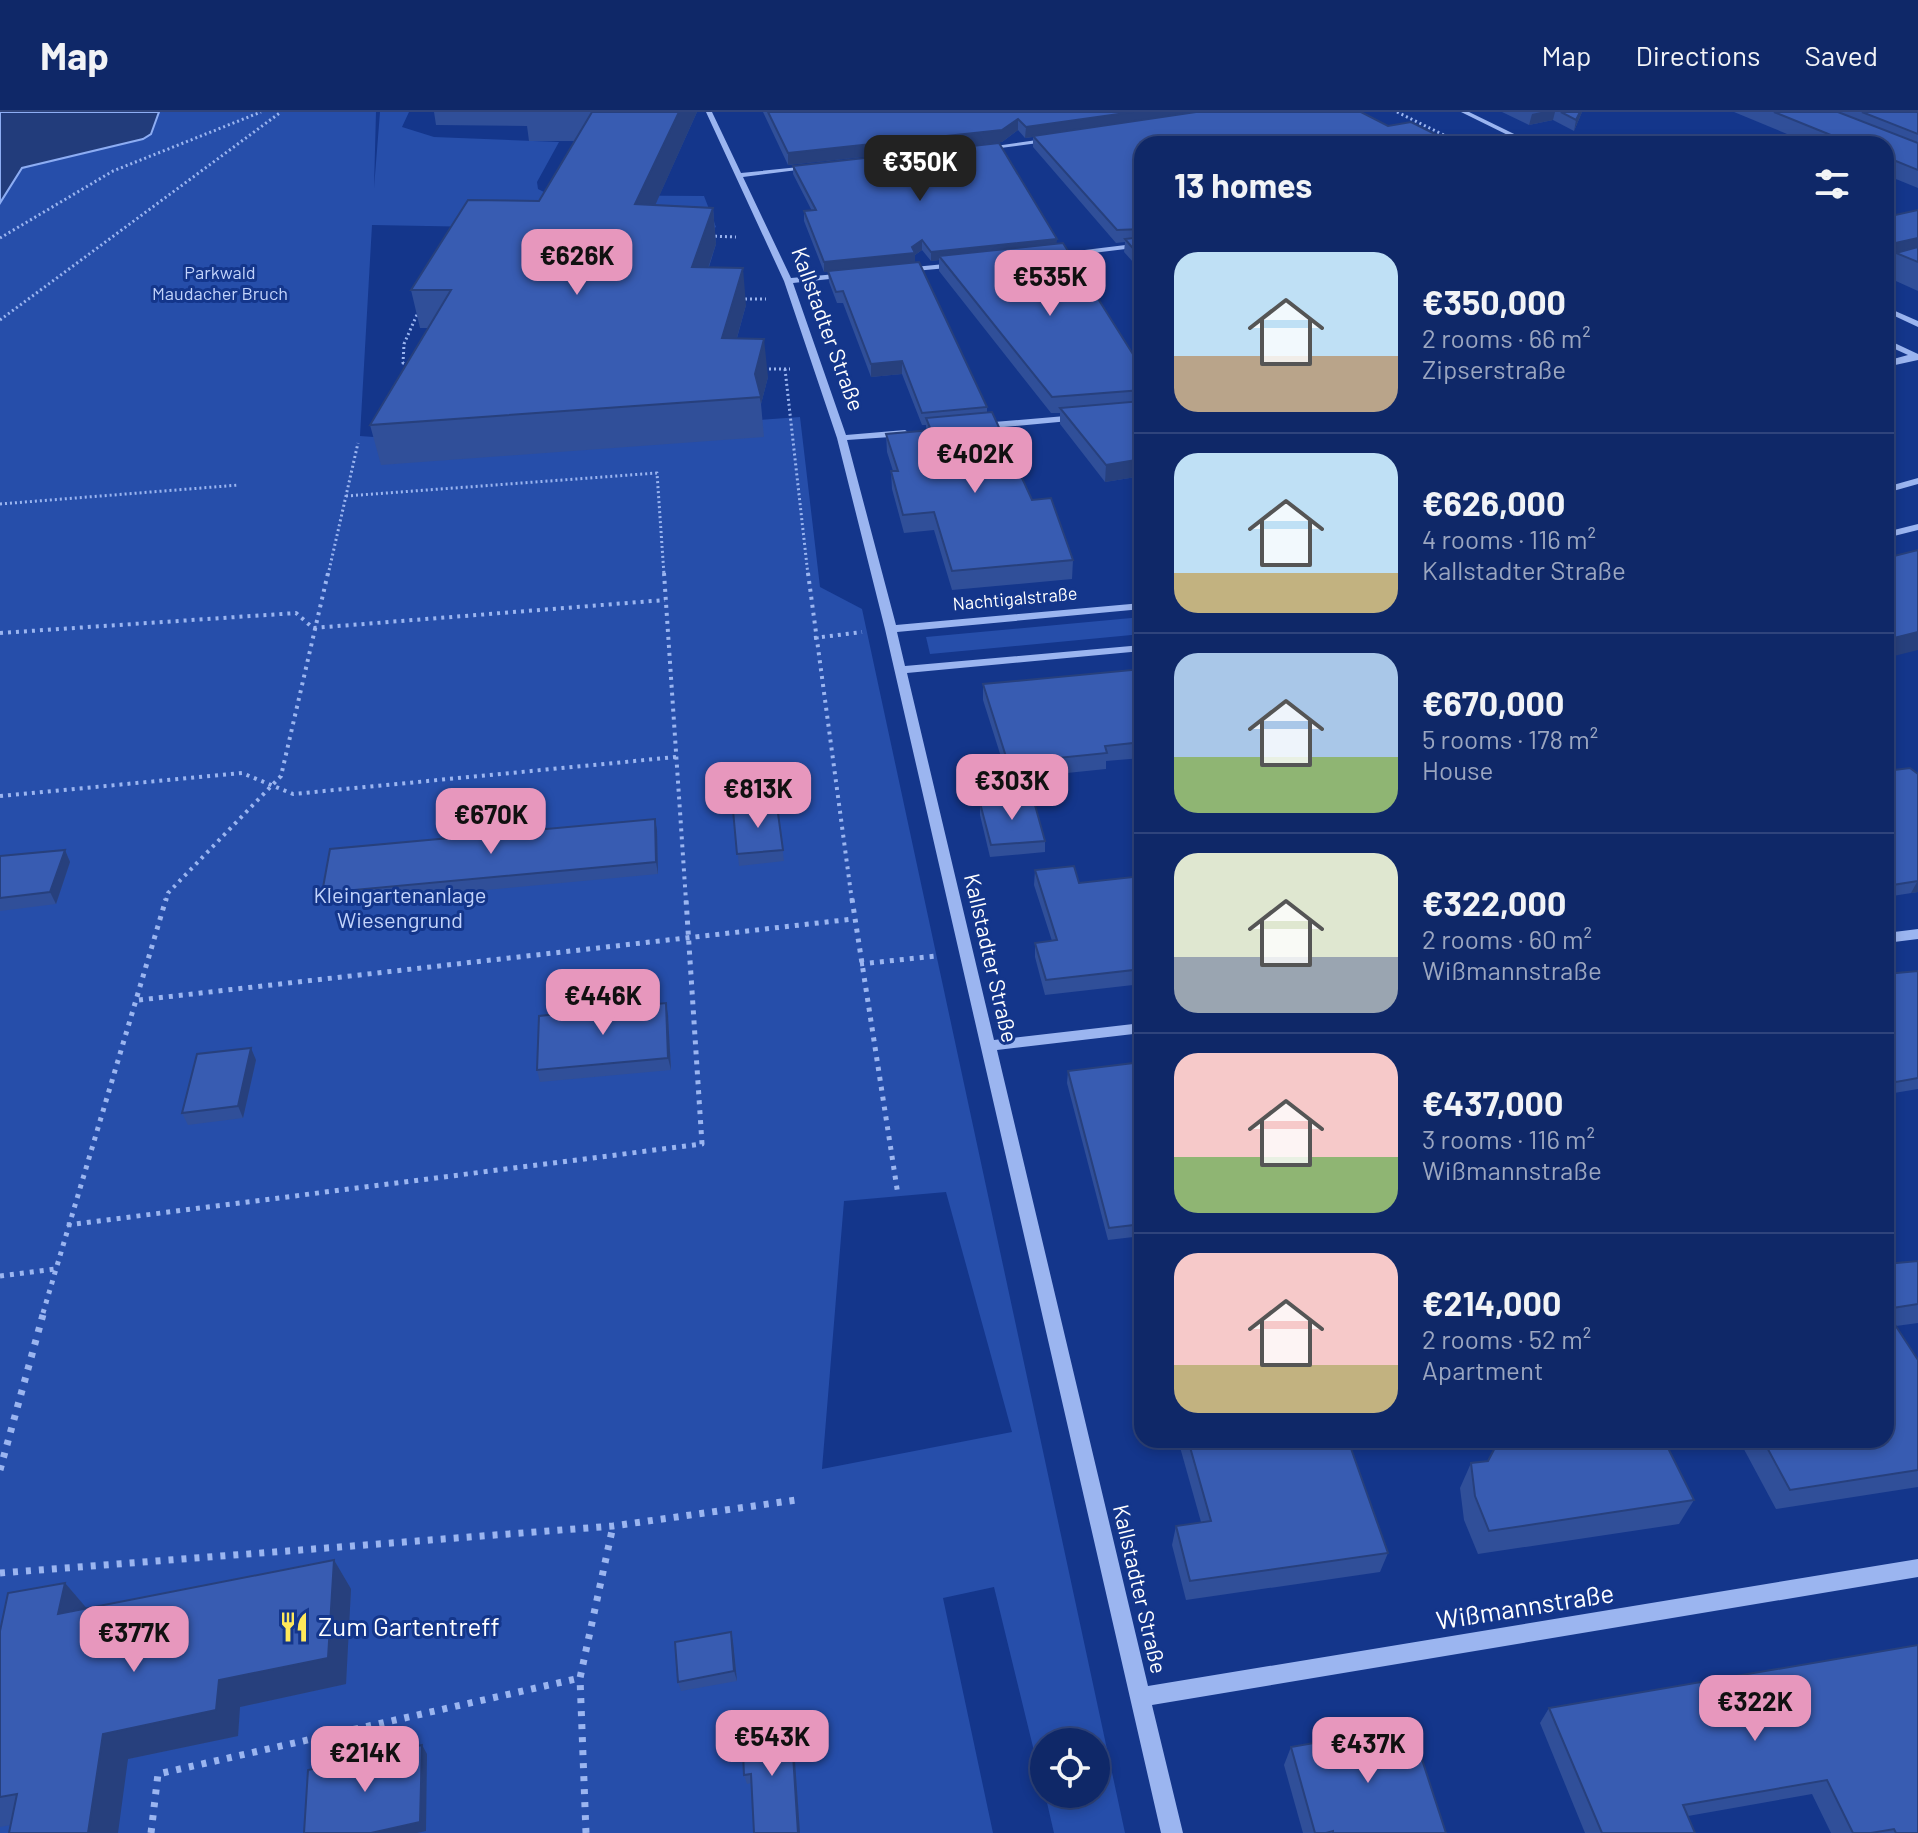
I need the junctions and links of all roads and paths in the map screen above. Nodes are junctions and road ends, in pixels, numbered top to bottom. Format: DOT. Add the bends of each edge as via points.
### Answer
graph roads {
  1 [pos="261,112"];
  2 [pos="281,112"];
  3 [pos="709,112"];
  4 [pos="1397,112"];
  5 [pos="1464,112"];
  6 [pos="1446,136"];
  7 [pos="1515,136"];
  8 [pos="1060,138"];
  9 [pos="968,150"];
  10 [pos="816,167"];
  11 [pos="742,175"];
  12 [pos="706,236"];
  13 [pos="769,237"];
  14 [pos="0,238"];
  15 [pos="1134,246"];
  16 [pos="1034,258"];
  17 [pos="973,264"];
  18 [pos="896,271"];
  19 [pos="865,274"];
  20 [pos="788,281"];
  21 [pos="733,299"];
  22 [pos="795,299"];
  23 [pos="421,308"];
  24 [pos="1894,313"];
  25 [pos="0,320"];
  26 [pos="1918,324"];
  27 [pos="1894,346"];
  28 [pos="1916,357"];
  29 [pos="1894,362"];
  30 [pos="419,363"];
  31 [pos="753,368"];
  32 [pos="785,369"];
  33 [pos="819,370"];
  34 [pos="1084,417"];
  35 [pos="963,428"];
  36 [pos="918,432"];
  37 [pos="842,438"];
  38 [pos="358,443"];
  39 [pos="1918,481"];
  40 [pos="239,485"];
  41 [pos="1894,488"];
  42 [pos="346,496"];
  43 [pos="0,504"];
  44 [pos="1918,527"];
  45 [pos="1894,533"];
  46 [pos="665,600"];
  47 [pos="1134,607"];
  48 [pos="313,628"];
  49 [pos="891,629"];
  50 [pos="0,633"];
  51 [pos="814,638"];
  52 [pos="1134,649"];
  53 [pos="900,670"];
  54 [pos="676,757"];
  55 [pos="272,785"];
  56 [pos="0,796"];
  57 [pos="853,919"];
  58 [pos="1918,934"];
  59 [pos="1894,937"];
  60 [pos="688,940"];
  61 [pos="964,952"];
  62 [pos="860,964"];
  63 [pos="138,1000"];
  64 [pos="1134,1029"];
  65 [pos="987,1046"];
  66 [pos="898,1195"];
  67 [pos="67,1225"];
  68 [pos="55,1269"];
  69 [pos="0,1276"];
  70 [pos="0,1470"];
  71 [pos="796,1500"];
  72 [pos="613,1526"];
  73 [pos="1918,1568"];
  74 [pos="0,1573"];
  75 [pos="580,1678"];
  76 [pos="1141,1697"];
  77 [pos="151,1833"];
  78 [pos="586,1833"];
  79 [pos="1172,1833"];
  1 -- 14 [label="path" via="113,171"];
  2 -- 25 [label="path"];
  3 -- 11 [label="street, Kallstadter Straße"];
  4 -- 6 [label="path"];
  5 -- 7 [label="street"];
  8 -- 9 [label="street"];
  10 -- 11 [label="street"];
  11 -- 13 [label="street, Kallstadter Straße"];
  12 -- 13 [label="path"];
  13 -- 20 [label="street, Kallstadter Straße"];
  15 -- 16 [label="street"];
  17 -- 18 [label="street"];
  19 -- 20 [label="street"];
  20 -- 22 [label="street, Kallstadter Straße"];
  21 -- 22 [label="path"];
  22 -- 33 [label="street, Kallstadter Straße"];
  23 -- 30 [label="path" via="404,344 403,363"];
  24 -- 26 [label="street"];
  27 -- 28 [label="street"];
  28 -- 29 [label="street"];
  31 -- 32 [label="path"];
  32 -- 33 [label="path"];
  32 -- 51 [label="path"];
  33 -- 37 [label="street, Kallstadter Straße"];
  34 -- 35 [label="street"];
  36 -- 37 [label="street"];
  37 -- 49 [label="street, Kallstadter Straße"];
  38 -- 42 [label="path"];
  39 -- 41 [label="street"];
  40 -- 43 [label="path"];
  42 -- 46 [label="path" via="657,473"];
  42 -- 48 [label="path"];
  44 -- 45 [label="street"];
  46 -- 48 [label="path"];
  46 -- 54 [label="path"];
  47 -- 49 [label="street, Nachtigalstraße"];
  48 -- 50 [label="path" via="296,613"];
  48 -- 55 [label="path" via="281,776"];
  49 -- 51 [label="path"];
  49 -- 53 [label="street, Kallstadter Straße"];
  51 -- 57 [label="path"];
  52 -- 53 [label="street"];
  53 -- 61 [label="street, Kallstadter Straße"];
  54 -- 55 [label="path" via="293,794"];
  54 -- 60 [label="path"];
  55 -- 56 [label="path" via="242,773"];
  55 -- 63 [label="path" via="168,893"];
  57 -- 60 [label="path"];
  57 -- 62 [label="path"];
  58 -- 59 [label="street"];
  60 -- 63 [label="path"];
  60 -- 67 [label="path" via="702,1144"];
  61 -- 62 [label="path"];
  61 -- 65 [label="street, Kallstadter Straße"];
  62 -- 66 [label="path"];
  63 -- 67 [label="path"];
  64 -- 65 [label="street"];
  65 -- 76 [label="street, Kallstadter Straße"];
  67 -- 68 [label="path"];
  68 -- 69 [label="path"];
  68 -- 70 [label="path"];
  71 -- 72 [label="path"];
  72 -- 74 [label="path"];
  72 -- 75 [label="path"];
  73 -- 76 [label="street, Wißmannstraße"];
  75 -- 77 [label="path" via="158,1774"];
  75 -- 78 [label="path"];
  76 -- 79 [label="street, Kallstadter Straße"];
}
